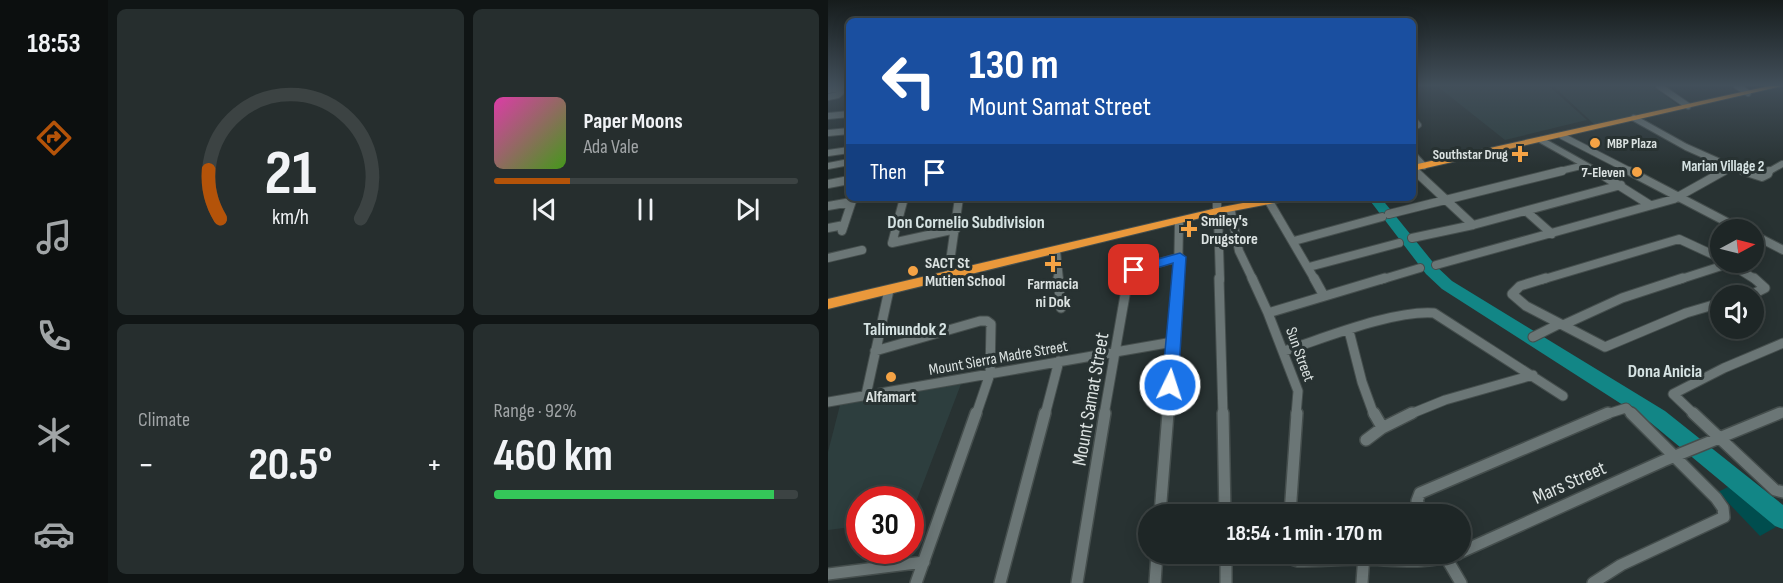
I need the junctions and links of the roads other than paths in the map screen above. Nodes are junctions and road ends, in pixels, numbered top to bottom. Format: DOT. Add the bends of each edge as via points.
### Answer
graph roads {
  1 [pos="1656,113"];
  2 [pos="846,114"];
  3 [pos="828,116"];
  4 [pos="1634,118"];
  5 [pos="846,131"];
  6 [pos="828,133"];
  7 [pos="1562,136"];
  8 [pos="1541,140"];
  9 [pos="846,150"];
  10 [pos="828,153"];
  11 [pos="1416,157"];
  12 [pos="846,163"];
  13 [pos="1782,164"];
  14 [pos="1585,165"];
  15 [pos="828,166"];
  16 [pos="1424,166"];
  17 [pos="1731,166"];
  18 [pos="1416,167"];
  19 [pos="1416,171"];
  20 [pos="846,181"];
  21 [pos="828,184"];
  22 [pos="1621,185"];
  23 [pos="1677,197"];
  24 [pos="1447,200"];
  25 [pos="848,201"];
  26 [pos="852,201"];
  27 [pos="903,201"];
  28 [pos="959,201"];
  29 [pos="1217,201"];
  30 [pos="1268,203"];
  31 [pos="1650,205"];
  32 [pos="828,206"];
  33 [pos="1526,211"];
  34 [pos="1231,212"];
  35 [pos="1218,213"];
  36 [pos="1720,219"];
  37 [pos="1179,224"];
  38 [pos="1473,225"];
  39 [pos="828,228"];
  40 [pos="956,229"];
  41 [pos="1552,234"];
  42 [pos="1124,235"];
  43 [pos="1412,238"];
  44 [pos="1764,240"];
  45 [pos="1294,241"];
  46 [pos="1399,243"];
  47 [pos="862,250"];
  48 [pos="1783,250"];
  49 [pos="1056,251"];
  50 [pos="1710,253"];
  51 [pos="1180,257"];
  52 [pos="828,258"];
  53 [pos="1436,265"];
  54 [pos="1309,267"];
  55 [pos="1420,268"];
  56 [pos="1710,270"];
  57 [pos="1747,273"];
  58 [pos="948,276"];
  59 [pos="1764,285"];
  60 [pos="889,290"];
  61 [pos="1324,296"];
  62 [pos="828,304"];
  63 [pos="1710,306"];
  64 [pos="1061,308"];
  65 [pos="1268,313"];
  66 [pos="1561,325"];
  67 [pos="1349,331"];
  68 [pos="1533,337"];
  69 [pos="1173,342"];
  70 [pos="1783,343"];
  71 [pos="1116,350"];
  72 [pos="875,351"];
  73 [pos="1284,351"];
  74 [pos="1059,361"];
  75 [pos="990,374"];
  76 [pos="1533,375"];
  77 [pos="866,395"];
  78 [pos="1563,396"];
  79 [pos="828,402"];
  80 [pos="1783,412"];
  81 [pos="1382,427"];
  82 [pos="1721,439"];
  83 [pos="1366,440"];
  84 [pos="1675,456"];
  85 [pos="1782,492"];
  86 [pos="1161,504"];
  87 [pos="1225,504"];
  88 [pos="1291,504"];
  89 [pos="1418,504"];
  90 [pos="1471,546"];
  91 [pos="924,562"];
  92 [pos="908,564"];
  93 [pos="923,564"];
  94 [pos="1156,564"];
  95 [pos="1226,564"];
  96 [pos="1363,564"];
  97 [pos="1456,564"];
  98 [pos="828,574"];
  99 [pos="916,583"];
  100 [pos="1000,583"];
  101 [pos="1077,583"];
  102 [pos="1155,583"];
  103 [pos="1226,583"];
  104 [pos="1362,583"];
  105 [pos="1461,583"];
  106 [pos="1593,583"];
  1 -- 4 [label="highway"];
  2 -- 3 [label="street"];
  4 -- 7 [label="highway"];
  4 -- 17 [label="street"];
  5 -- 6 [label="street"];
  7 -- 8 [label="highway"];
  7 -- 23 [label="street"];
  8 -- 14 [label="street"];
  8 -- 16 [label="highway"];
  9 -- 10 [label="street"];
  11 -- 16 [label="street"];
  12 -- 15 [label="street"];
  13 -- 17 [label="street" via="1762,177"];
  14 -- 22 [label="street"];
  14 -- 24 [label="street"];
  16 -- 18 [label="highway"];
  17 -- 23 [label="street"];
  19 -- 24 [label="street"];
  20 -- 21 [label="street"];
  22 -- 31 [label="street"];
  22 -- 33 [label="street"];
  23 -- 31 [label="street"];
  23 -- 36 [label="street"];
  24 -- 38 [label="street"];
  24 -- 45 [label="street"];
  25 -- 32 [label="street"];
  26 -- 39 [label="street" via="843,228"];
  27 -- 40 [label="street" via="892,243"];
  28 -- 40 [label="street"];
  29 -- 35 [label="street"];
  30 -- 34 [label="highway"];
  30 -- 35 [label="highway"];
  30 -- 45 [label="street"];
  31 -- 41 [label="street"];
  33 -- 38 [label="street"];
  33 -- 41 [label="street"];
  34 -- 35 [label="highway"];
  34 -- 65 [label="street, Sun Street" via="1237,246"];
  35 -- 37 [label="highway"];
  35 -- 42 [label="highway"];
  35 -- 87 [label="street"];
  37 -- 42 [label="highway"];
  37 -- 51 [label="street"];
  38 -- 43 [label="street"];
  40 -- 58 [label="street"];
  41 -- 53 [label="street"];
  42 -- 49 [label="highway"];
  44 -- 48 [label="street"];
  45 -- 54 [label="street"];
  46 -- 54 [label="street"];
  47 -- 52 [label="street"];
  49 -- 58 [label="highway"];
  49 -- 64 [label="street"];
  50 -- 66 [label="street" via="1679,239 1520,286 1512,294"];
  51 -- 69 [label="street"];
  51 -- 71 [label="street, Mount Samat Street" via="1129,275"];
  54 -- 61 [label="street"];
  55 -- 61 [label="street"];
  56 -- 66 [label="street" via="1622,297"];
  57 -- 59 [label="street"];
  58 -- 60 [label="highway"];
  60 -- 62 [label="highway"];
  60 -- 72 [label="street"];
  61 -- 65 [label="street"];
  63 -- 66 [label="street" via="1605,347"];
  65 -- 73 [label="street, Sun Street"];
  66 -- 68 [label="street"];
  67 -- 73 [label="street"];
  67 -- 76 [label="street" via="1394,317 1434,313"];
  67 -- 81 [label="street" via="1372,408"];
  69 -- 71 [label="street, Mount Sierra Madre Street"];
  69 -- 86 [label="street"];
  70 -- 82 [label="street" via="1673,394"];
  71 -- 74 [label="street, Mount Sierra Madre Street"];
  71 -- 101 [label="street, Mount Samat Street"];
  72 -- 75 [label="street" via="987,321 991,324"];
  72 -- 77 [label="street"];
  73 -- 88 [label="street, Sun Street" via="1299,399"];
  74 -- 75 [label="street, Mount Sierra Madre Street"];
  74 -- 100 [label="street"];
  75 -- 77 [label="street, Mount Sierra Madre Street"];
  75 -- 91 [label="street"];
  76 -- 78 [label="street"];
  76 -- 81 [label="street" via="1436,404"];
  77 -- 79 [label="street, Mount Sierra Madre Street"];
  80 -- 82 [label="street, Mars Street"];
  81 -- 83 [label="street"];
  82 -- 84 [label="street, Mars Street"];
  82 -- 85 [label="street" via="1775,490"];
  84 -- 89 [label="street" via="1626,408 1427,490 1420,494"];
  84 -- 90 [label="street, Mars Street"];
  84 -- 106 [label="street" via="1716,498 1724,517 1621,565"];
  92 -- 98 [label="street"];
  93 -- 99 [label="street"];
  94 -- 102 [label="street"];
  95 -- 103 [label="street"];
  96 -- 104 [label="street"];
  97 -- 105 [label="street"];
}
